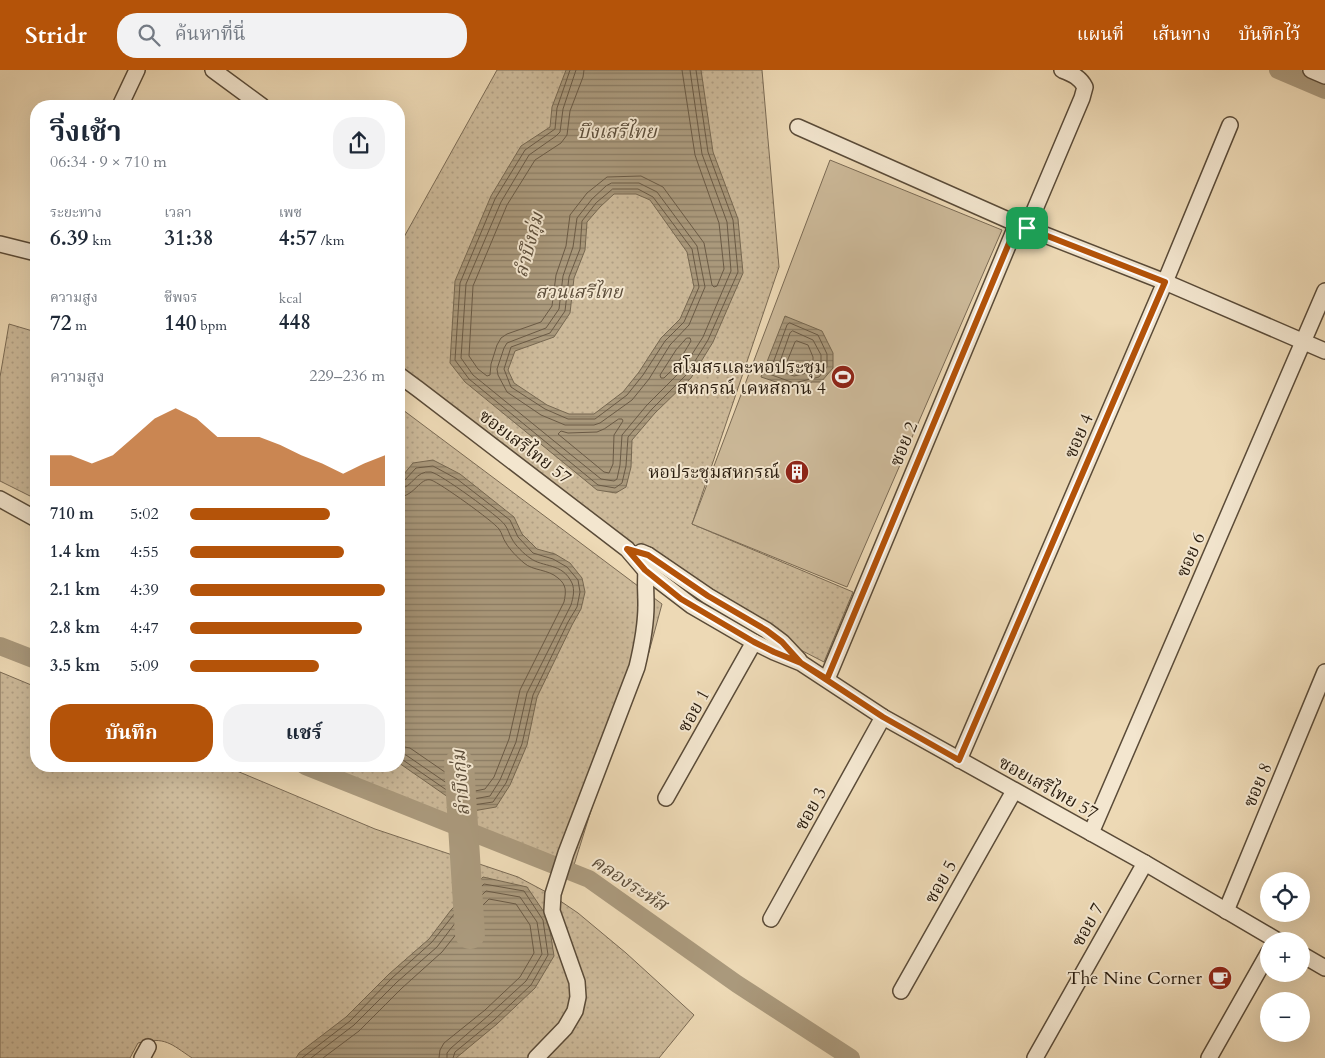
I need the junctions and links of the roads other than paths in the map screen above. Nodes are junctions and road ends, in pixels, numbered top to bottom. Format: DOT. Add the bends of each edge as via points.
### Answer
graph roads {
  1 [pos="137,70"];
  2 [pos="213,70"];
  3 [pos="1062,70"];
  4 [pos="1312,70"];
  5 [pos="1325,76"];
  6 [pos="123,100"];
  7 [pos="254,100"];
  8 [pos="1230,125"];
  9 [pos="798,127"];
  10 [pos="1022,226"];
  11 [pos="0,244"];
  12 [pos="30,252"];
  13 [pos="1165,282"];
  14 [pos="1325,291"];
  15 [pos="1303,342"];
  16 [pos="1325,351"];
  17 [pos="405,380"];
  18 [pos="0,499"];
  19 [pos="30,516"];
  20 [pos="627,549"];
  21 [pos="648,555"];
  22 [pos="645,570"];
  23 [pos="754,642"];
  24 [pos="801,663"];
  25 [pos="1325,672"];
  26 [pos="827,679"];
  27 [pos="883,717"];
  28 [pos="959,760"];
  29 [pos="1014,791"];
  30 [pos="666,798"];
  31 [pos="1091,833"];
  32 [pos="1145,863"];
  33 [pos="1226,911"];
  34 [pos="771,919"];
  35 [pos="1260,934"];
  36 [pos="1310,959"];
  37 [pos="1325,968"];
  38 [pos="1260,969"];
  39 [pos="901,991"];
  40 [pos="536,1058"];
  41 [pos="1035,1058"];
  42 [pos="1209,1058"];
  1 -- 6 [label="street"];
  2 -- 7 [label="street"];
  3 -- 10 [label="street, ซอย 2" via="1082,81 1085,87"];
  4 -- 5 [label="street"];
  8 -- 13 [label="street, ซอย 4"];
  9 -- 10 [label="street"];
  10 -- 13 [label="street"];
  10 -- 26 [label="street, ซอย 2"];
  11 -- 12 [label="street"];
  13 -- 15 [label="street"];
  13 -- 28 [label="street, ซอย 4"];
  14 -- 15 [label="street, ซอย 6"];
  15 -- 16 [label="street"];
  15 -- 31 [label="street, ซอย 6"];
  17 -- 20 [label="street, ซอยเสรีไทย 57"];
  18 -- 19 [label="street"];
  20 -- 21 [label="street, ซอยเสรีไทย 57"];
  20 -- 22 [label="street, ซอยเสรีไทย 57"];
  21 -- 22 [label="street"];
  21 -- 24 [label="street, ซอยเสรีไทย 57" via="766,630"];
  22 -- 23 [label="street, ซอยเสรีไทย 57" via="681,599"];
  22 -- 40 [label="street" via="644,637 636,667 553,894 552,911 577,982 575,1011 565,1028"];
  23 -- 24 [label="street, ซอยเสรีไทย 57"];
  23 -- 30 [label="street, ซอย 1"];
  24 -- 26 [label="street, ซอยเสรีไทย 57"];
  25 -- 33 [label="street, ซอย 8"];
  26 -- 27 [label="street, ซอยเสรีไทย 57"];
  27 -- 28 [label="street, ซอยเสรีไทย 57"];
  27 -- 34 [label="street, ซอย 3"];
  28 -- 29 [label="street, ซอยเสรีไทย 57"];
  29 -- 31 [label="street, ซอยเสรีไทย 57"];
  29 -- 39 [label="street, ซอย 5"];
  31 -- 32 [label="street, ซอยเสรีไทย 57"];
  32 -- 33 [label="street, ซอยเสรีไทย 57"];
  32 -- 41 [label="street, ซอย 7"];
  33 -- 35 [label="street, ซอยเสรีไทย 57"];
  36 -- 37 [label="street"];
  38 -- 42 [label="street"];
}
